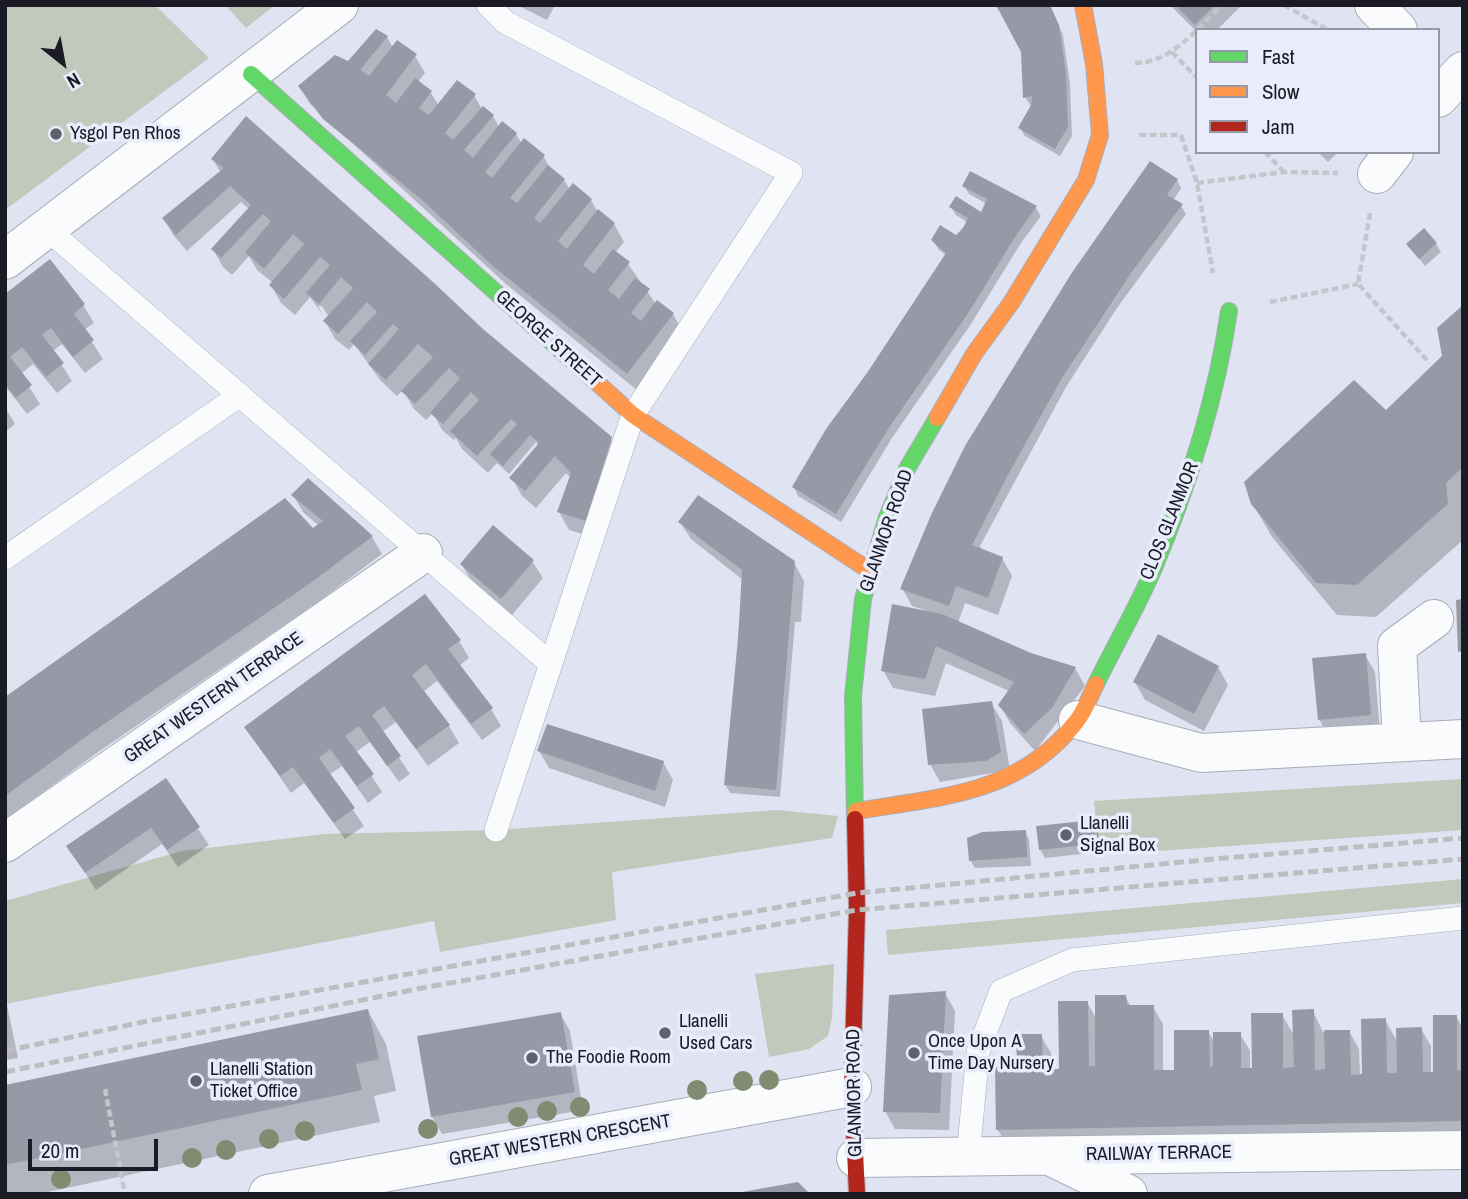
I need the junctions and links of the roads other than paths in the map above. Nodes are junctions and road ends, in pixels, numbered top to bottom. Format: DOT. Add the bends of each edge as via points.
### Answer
graph roads {
  1 [pos="339,5"];
  2 [pos="488,5"];
  3 [pos="1083,5"];
  4 [pos="251,74"];
  5 [pos="47,229"];
  6 [pos="5,260"];
  7 [pos="1229,311"];
  8 [pos="240,395"];
  9 [pos="633,415"];
  10 [pos="423,553"];
  11 [pos="5,558"];
  12 [pos="870,571"];
  13 [pos="1434,619"];
  14 [pos="551,664"];
  15 [pos="1078,720"];
  16 [pos="1463,739"];
  17 [pos="1402,742"];
  18 [pos="856,811"];
  19 [pos="496,831"];
  20 [pos="5,843"];
  21 [pos="1463,918"];
  22 [pos="852,1087"];
  23 [pos="1463,1150"];
  24 [pos="1048,1155"];
  25 [pos="968,1156"];
  26 [pos="856,1176"];
  27 [pos="288,1192"];
  28 [pos="1128,1194"];
  1 -- 4 [label="street"];
  2 -- 9 [label="lane" via="505,22 791,173"];
  3 -- 12 [label="street, GLANMOR ROAD" via="1100,135 1086,180 908,467"];
  4 -- 5 [label="street"];
  4 -- 9 [label="street, GEORGE STREET"];
  5 -- 6 [label="street"];
  5 -- 8 [label="lane"];
  7 -- 15 [label="street, CLOS GLANMOR" via="1222,359 1197,456 1153,570"];
  8 -- 10 [label="lane"];
  8 -- 11 [label="lane"];
  9 -- 12 [label="street, GEORGE STREET"];
  9 -- 14 [label="lane"];
  10 -- 14 [label="lane"];
  10 -- 20 [label="street, GREAT WESTERN TERRACE"];
  12 -- 18 [label="street, GLANMOR ROAD" via="856,644"];
  13 -- 17 [label="street" via="1397,646"];
  14 -- 19 [label="lane"];
  15 -- 17 [label="street" via="1200,753"];
  15 -- 18 [label="street, CLOS GLANMOR" via="1057,744 990,786"];
  16 -- 17 [label="street"];
  18 -- 22 [label="street, GLANMOR ROAD"];
  21 -- 25 [label="lane" via="1072,960 1000,991 978,1052"];
  22 -- 26 [label="street, GLANMOR ROAD"];
  22 -- 27 [label="street, GREAT WESTERN CRESCENT"];
  23 -- 24 [label="street, RAILWAY TERRACE"];
  24 -- 25 [label="street, RAILWAY TERRACE"];
  24 -- 28 [label="street"];
  25 -- 26 [label="street, RAILWAY TERRACE"];
}
